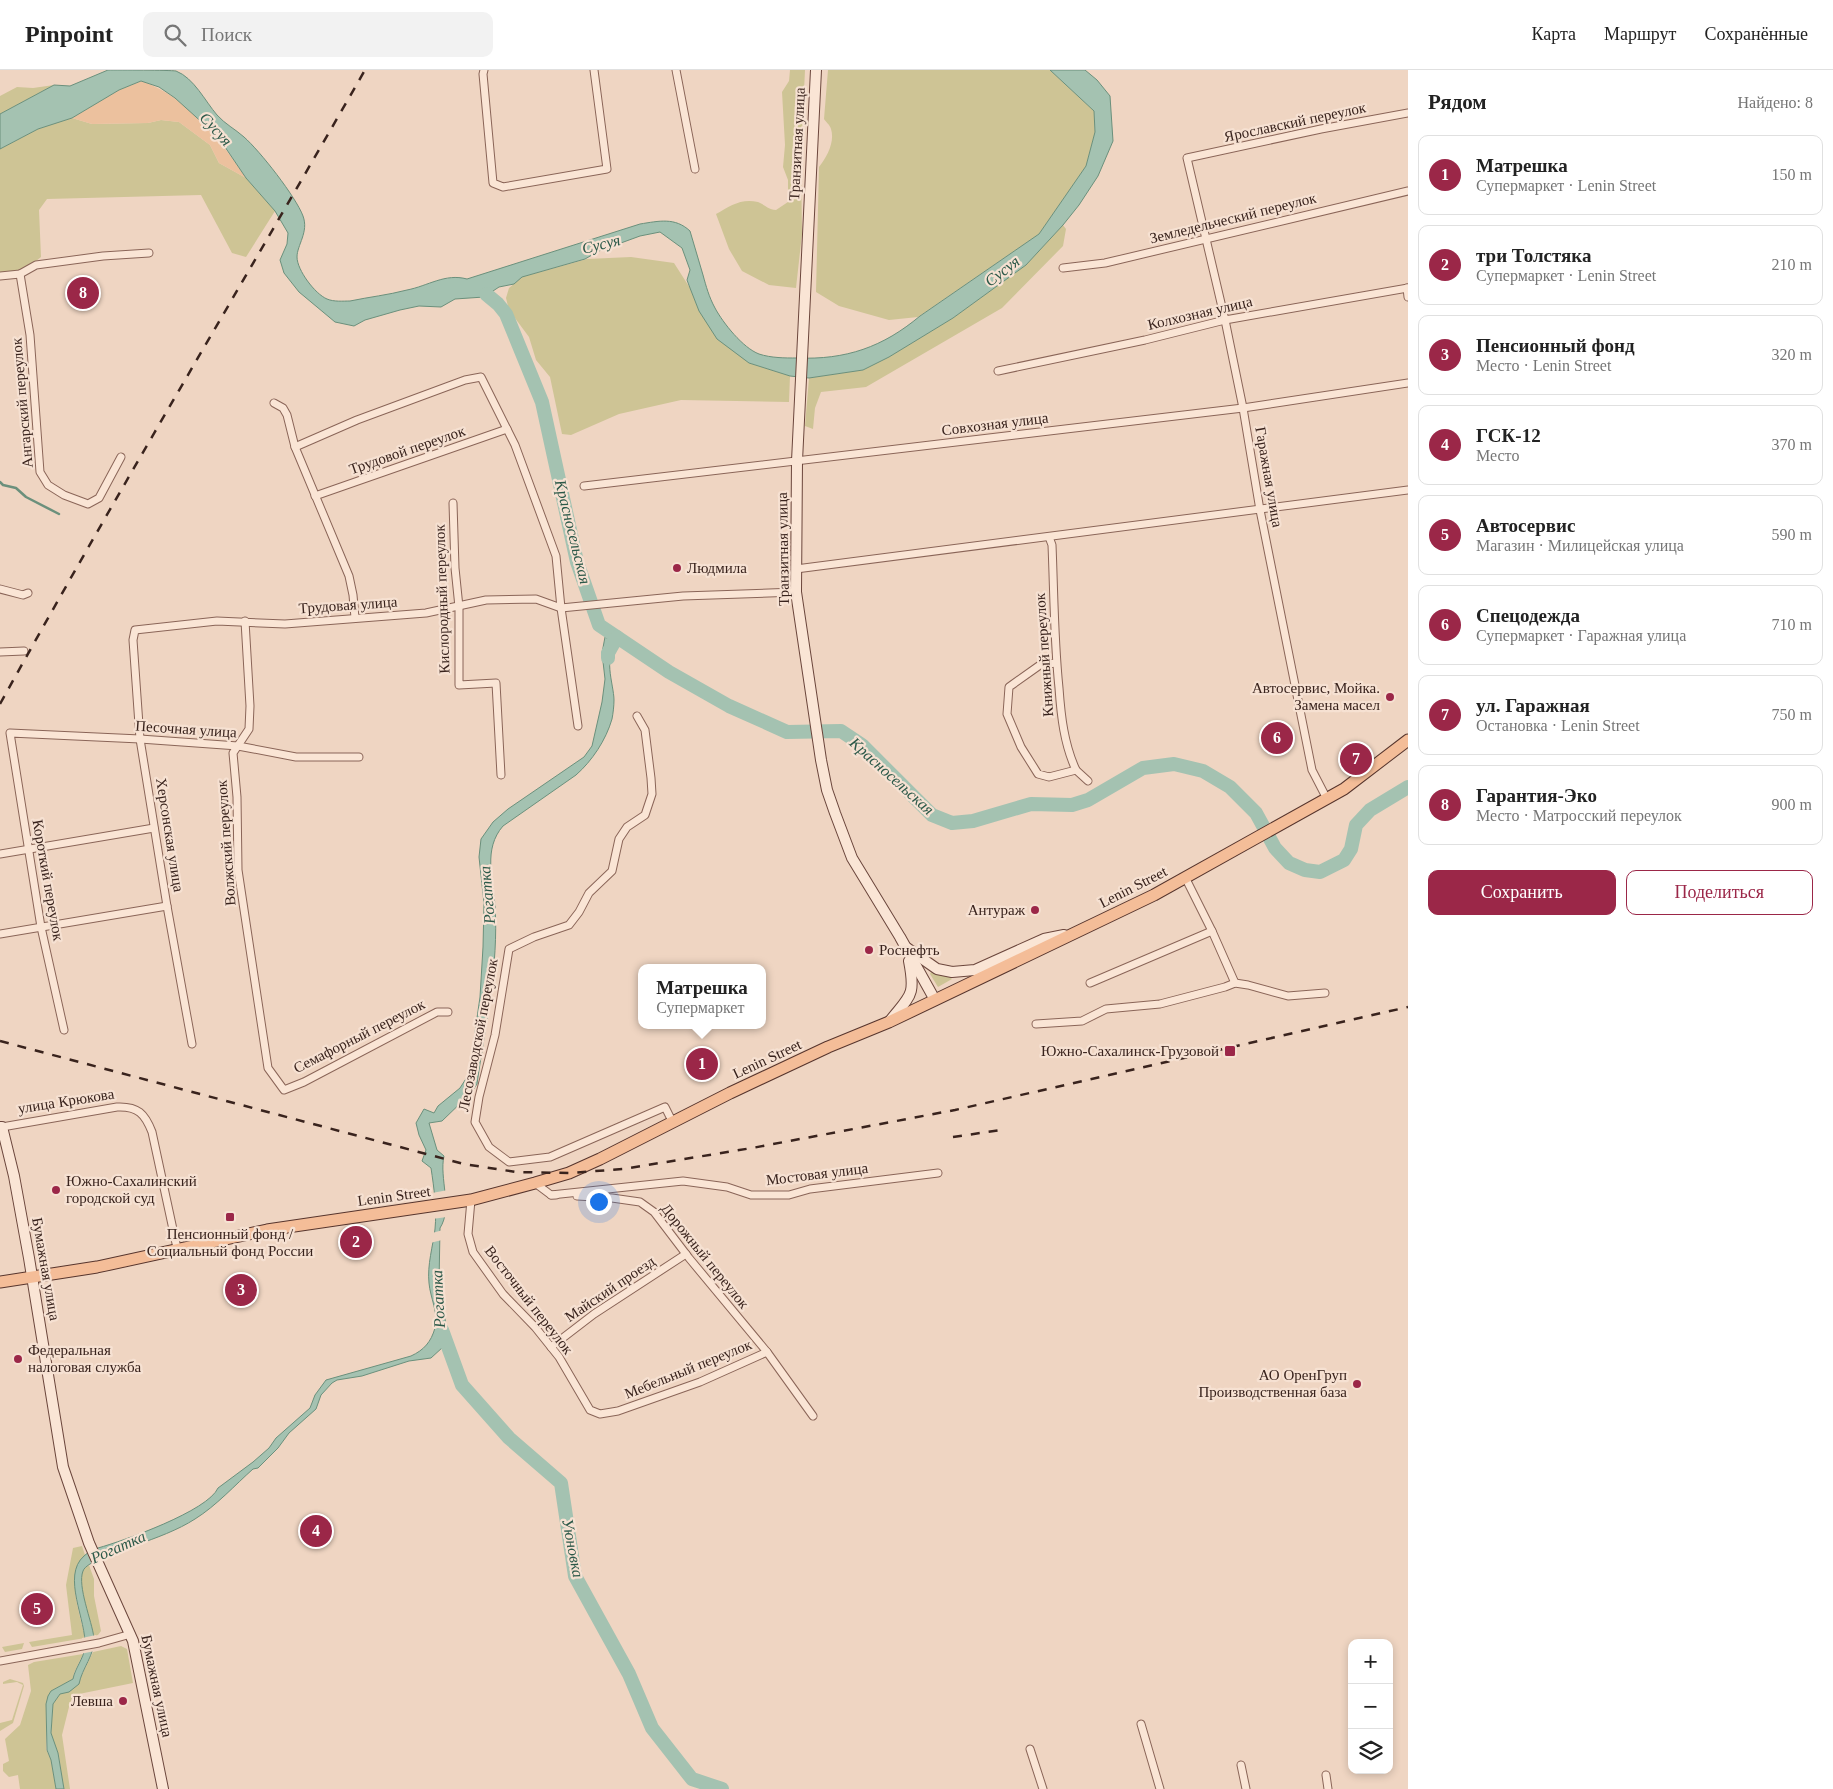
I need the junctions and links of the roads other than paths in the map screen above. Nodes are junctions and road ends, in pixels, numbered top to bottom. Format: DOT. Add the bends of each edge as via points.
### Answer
graph roads {
  1 [pos="484,70"];
  2 [pos="594,70"];
  3 [pos="676,70"];
  4 [pos="816,70"];
  5 [pos="1408,113"];
  6 [pos="1187,158"];
  7 [pos="695,169"];
  8 [pos="1408,191"];
  9 [pos="1205,239"];
  10 [pos="149,254"];
  11 [pos="1063,268"];
  12 [pos="20,274"];
  13 [pos="0,276"];
  14 [pos="1407,288"];
  15 [pos="1408,297"];
  16 [pos="1225,320"];
  17 [pos="998,371"];
  18 [pos="1408,383"];
  19 [pos="274,403"];
  20 [pos="1243,408"];
  21 [pos="507,429"];
  22 [pos="295,447"];
  23 [pos="121,457"];
  24 [pos="797,461"];
  25 [pos="584,486"];
  26 [pos="1408,490"];
  27 [pos="315,496"];
  28 [pos="453,503"];
  29 [pos="1260,510"];
  30 [pos="1049,537"];
  31 [pos="796,569"];
  32 [pos="0,589"];
  33 [pos="796,592"];
  34 [pos="28,593"];
  35 [pos="459,607"];
  36 [pos="561,608"];
  37 [pos="355,618"];
  38 [pos="245,621"];
  39 [pos="135,630"];
  40 [pos="24,651"];
  41 [pos="0,652"];
  42 [pos="1056,663"];
  43 [pos="637,716"];
  44 [pos="578,726"];
  45 [pos="10,733"];
  46 [pos="140,739"];
  47 [pos="1408,740"];
  48 [pos="238,746"];
  49 [pos="359,757"];
  50 [pos="1076,770"];
  51 [pos="501,775"];
  52 [pos="1088,781"];
  53 [pos="1327,799"];
  54 [pos="154,828"];
  55 [pos="28,848"];
  56 [pos="0,854"];
  57 [pos="1185,877"];
  58 [pos="167,906"];
  59 [pos="41,926"];
  60 [pos="1212,931"];
  61 [pos="1074,933"];
  62 [pos="0,934"];
  63 [pos="904,946"];
  64 [pos="1090,983"];
  65 [pos="1235,983"];
  66 [pos="1325,993"];
  67 [pos="935,1000"];
  68 [pos="448,1012"];
  69 [pos="889,1022"];
  70 [pos="1036,1024"];
  71 [pos="64,1030"];
  72 [pos="192,1044"];
  73 [pos="284,1090"];
  74 [pos="672,1121"];
  75 [pos="1,1127"];
  76 [pos="938,1173"];
  77 [pos="535,1183"];
  78 [pos="551,1195"];
  79 [pos="465,1201"];
  80 [pos="177,1248"];
  81 [pos="686,1254"];
  82 [pos="32,1276"];
  83 [pos="0,1282"];
  84 [pos="551,1347"];
  85 [pos="767,1352"];
  86 [pos="590,1410"];
  87 [pos="813,1416"];
  88 [pos="131,1634"];
  89 [pos="0,1661"];
  90 [pos="1141,1724"];
  91 [pos="1030,1749"];
  92 [pos="1241,1766"];
  93 [pos="1326,1775"];
  94 [pos="163,1789"];
  95 [pos="1044,1789"];
  96 [pos="1160,1789"];
  97 [pos="1246,1789"];
  98 [pos="1328,1789"];
  1 -- 2 [label="street" via="493,183 503,187 606,169"];
  3 -- 7 [label="street"];
  4 -- 24 [label="main road, Транзитная улица"];
  5 -- 6 [label="street, Ярославский переулок"];
  6 -- 9 [label="street, Гаражная улица"];
  8 -- 9 [label="street, Земледельческий переулок"];
  9 -- 11 [label="street, Земледельческий переулок" via="1105,263"];
  9 -- 16 [label="street, Гаражная улица"];
  10 -- 12 [label="street" via="36,265"];
  12 -- 13 [label="street"];
  12 -- 23 [label="street, Ангарский переулок" via="30,335 40,472 48,485 88,504 99,498"];
  14 -- 15 [label="street"];
  14 -- 16 [label="street, Колхозная улица"];
  16 -- 17 [label="street, Колхозная улица"];
  16 -- 20 [label="street, Гаражная улица"];
  18 -- 20 [label="street, Совхозная улица"];
  19 -- 22 [label="street" via="287,415"];
  20 -- 24 [label="street, Совхозная улица"];
  20 -- 29 [label="street, Гаражная улица"];
  21 -- 22 [label="street" via="481,377 357,420"];
  21 -- 27 [label="street, Трудовой переулок"];
  21 -- 36 [label="street" via="556,556"];
  22 -- 27 [label="street"];
  24 -- 25 [label="street, Совхозная улица"];
  24 -- 31 [label="main road, Транзитная улица"];
  26 -- 29 [label="street"];
  27 -- 37 [label="street" via="349,576"];
  28 -- 35 [label="street, Кислородный переулок"];
  29 -- 30 [label="street"];
  29 -- 53 [label="street, Гаражная улица" via="1312,770"];
  30 -- 31 [label="street"];
  30 -- 42 [label="street, Книжный переулок" via="1052,545"];
  31 -- 33 [label="main road, Транзитная улица"];
  32 -- 34 [label="street" via="23,595"];
  33 -- 36 [label="street" via="683,596"];
  33 -- 63 [label="main road, Транзитная улица" via="828,790 852,858"];
  35 -- 36 [label="street, Трудовая улица" via="486,600 536,599"];
  35 -- 37 [label="street, Трудовая улица"];
  35 -- 51 [label="street, Кислородный переулок" via="459,684 496,682"];
  36 -- 44 [label="street"];
  37 -- 38 [label="street, Трудовая улица" via="285,624"];
  38 -- 39 [label="street, Трудовая улица"];
  38 -- 48 [label="street, Волжский переулок" via="249,729"];
  39 -- 46 [label="street, Херсонская улица"];
  40 -- 41 [label="street"];
  42 -- 50 [label="street, Книжный переулок" via="1062,724"];
  42 -- 50 [label="street" via="1040,665 1009,687 1008,714 1021,747 1038,774 1050,777"];
  43 -- 74 [label="street, Лесозаводской переулок" via="644,730 651,778 652,794 644,815 627,827 619,839 612,871 589,893 569,926 534,937 509,950 496,1034 475,1122 489,1148 509,1162 550,1157 666,1107"];
  45 -- 46 [label="street, Песочная улица"];
  45 -- 55 [label="street, Короткий переулок"];
  46 -- 48 [label="street, Песочная улица"];
  46 -- 54 [label="street, Херсонская улица"];
  47 -- 53 [label="main road, Lenin Street" via="1363,776"];
  48 -- 49 [label="street, Песочная улица" via="296,757"];
  48 -- 73 [label="street, Волжский переулок" via="233,753 238,870 268,1068"];
  50 -- 52 [label="street"];
  53 -- 57 [label="main road, Lenin Street"];
  54 -- 55 [label="street"];
  54 -- 58 [label="street, Херсонская улица"];
  55 -- 56 [label="street"];
  55 -- 59 [label="street, Короткий переулок"];
  57 -- 60 [label="street"];
  57 -- 61 [label="main road, Lenin Street"];
  58 -- 59 [label="street"];
  58 -- 72 [label="street, Херсонская улица"];
  59 -- 62 [label="street"];
  59 -- 71 [label="street, Короткий переулок"];
  60 -- 64 [label="street"];
  60 -- 65 [label="street"];
  61 -- 63 [label="main road" via="1044,940 975,970 952,972 936,969"];
  61 -- 67 [label="main road, Lenin Street"];
  63 -- 67 [label="main road, Транзитная улица"];
  63 -- 69 [label="main road" via="913,982 911,994"];
  65 -- 66 [label="street" via="1288,996"];
  65 -- 70 [label="street" via="1160,1004 1106,1009 1082,1021"];
  67 -- 69 [label="main road, Lenin Street"];
  68 -- 73 [label="street, Семафорный переулок" via="437,1012"];
  69 -- 74 [label="main road, Lenin Street" via="828,1047"];
  74 -- 77 [label="main road, Lenin Street" via="600,1159"];
  75 -- 80 [label="street, улица Крюкова" via="117,1107 127,1106 136,1110 146,1118 152,1132"];
  75 -- 82 [label="main road, Бумажная улица" via="14,1176"];
  76 -- 78 [label="street, Мостовая улица" via="810,1189 789,1195 751,1195 683,1181"];
  77 -- 78 [label="street"];
  77 -- 79 [label="main road, Lenin Street"];
  78 -- 81 [label="street, Дорожный переулок" via="640,1202 654,1212"];
  79 -- 80 [label="main road, Lenin Street" via="267,1230"];
  79 -- 84 [label="street, Восточный переулок" via="473,1252 503,1294"];
  80 -- 82 [label="main road, Lenin Street" via="97,1267"];
  81 -- 84 [label="street, Майский проезд" via="594,1314"];
  81 -- 85 [label="street, Дорожный переулок"];
  82 -- 83 [label="main road, Lenin Street"];
  82 -- 88 [label="main road, Бумажная улица" via="63,1467 99,1568"];
  84 -- 86 [label="street, Восточный переулок"];
  85 -- 86 [label="street, Мебельный переулок" via="700,1382 618,1411 600,1414"];
  85 -- 87 [label="street, Дорожный переулок"];
  88 -- 89 [label="street"];
  88 -- 94 [label="main road, Бумажная улица"];
  90 -- 96 [label="street"];
  91 -- 95 [label="street"];
  92 -- 97 [label="street"];
  93 -- 98 [label="street"];
}
